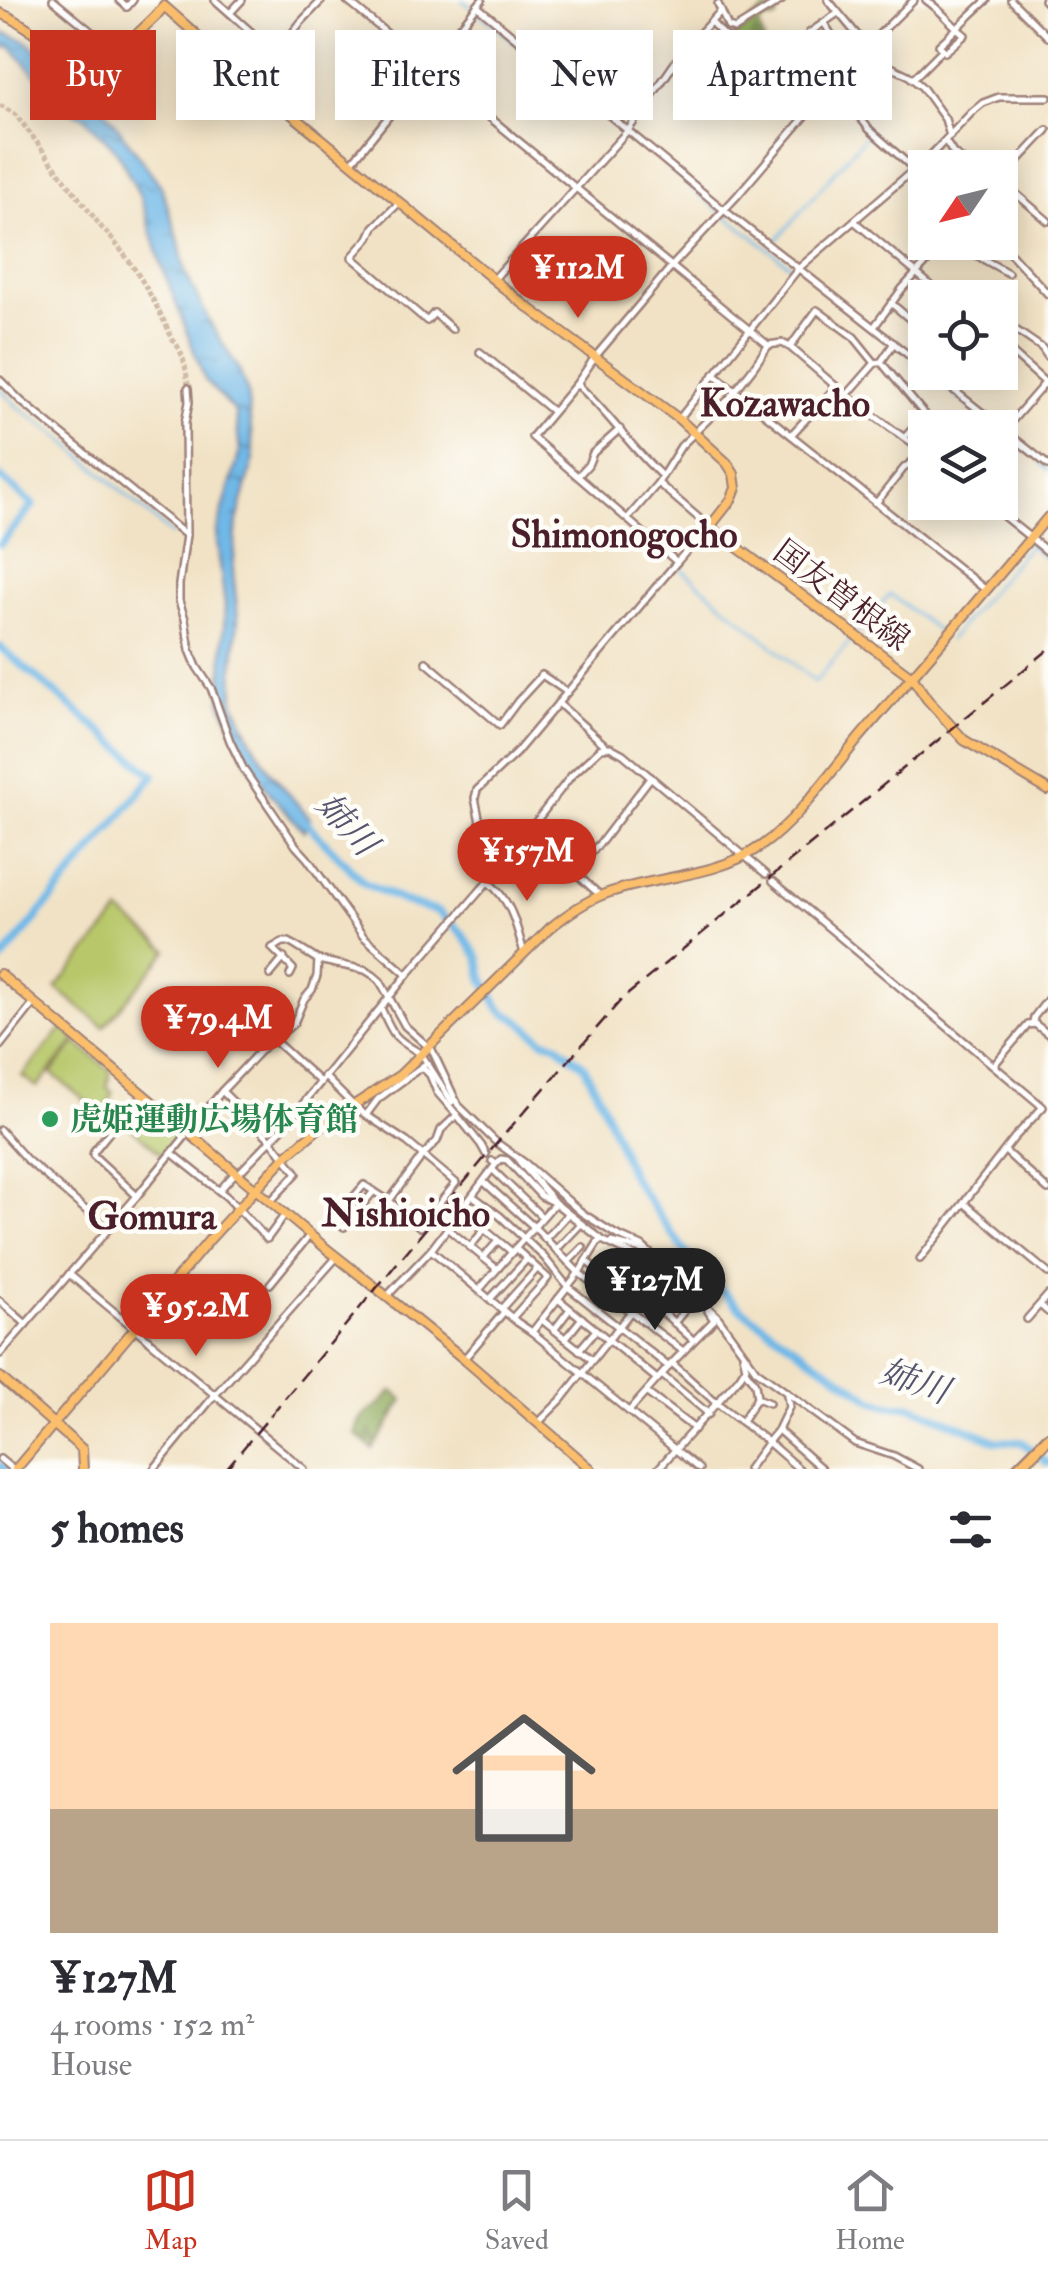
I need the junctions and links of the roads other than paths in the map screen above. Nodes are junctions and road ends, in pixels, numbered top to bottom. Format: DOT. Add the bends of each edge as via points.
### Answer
graph roads {
  1 [pos="53,0"];
  2 [pos="118,0"];
  3 [pos="133,0"];
  4 [pos="215,0"];
  5 [pos="242,0"];
  6 [pos="322,0"];
  7 [pos="346,0"];
  8 [pos="466,0"];
  9 [pos="482,0"];
  10 [pos="782,0"];
  11 [pos="828,0"];
  12 [pos="914,0"];
  13 [pos="926,0"];
  14 [pos="987,0"];
  15 [pos="1011,0"];
  16 [pos="162,3"];
  17 [pos="719,4"];
  18 [pos="475,9"];
  19 [pos="0,13"];
  20 [pos="230,13"];
  21 [pos="838,13"];
  22 [pos="710,21"];
  23 [pos="824,23"];
  24 [pos="958,29"];
  25 [pos="1045,29"];
  26 [pos="30,30"];
  27 [pos="89,30"];
  28 [pos="142,30"];
  29 [pos="193,30"];
  30 [pos="250,30"];
  31 [pos="296,30"];
  32 [pos="382,30"];
  33 [pos="458,30"];
  34 [pos="718,30"];
  35 [pos="853,30"];
  36 [pos="883,30"];
  37 [pos="1048,37"];
  38 [pos="892,68"];
  39 [pos="914,79"];
  40 [pos="1048,96"];
  41 [pos="300,120"];
  42 [pos="386,120"];
  43 [pos="491,120"];
  44 [pos="803,120"];
  45 [pos="863,120"];
  46 [pos="1048,130"];
  47 [pos="627,131"];
  48 [pos="947,138"];
  49 [pos="936,150"];
  50 [pos="952,150"];
  51 [pos="908,159"];
  52 [pos="352,162"];
  53 [pos="908,178"];
  54 [pos="575,189"];
  55 [pos="400,202"];
  56 [pos="724,210"];
  57 [pos="854,221"];
  58 [pos="1048,221"];
  59 [pos="929,260"];
  60 [pos="985,260"];
  61 [pos="1017,260"];
  62 [pos="672,267"];
  63 [pos="800,268"];
  64 [pos="917,273"];
  65 [pos="1008,273"];
  66 [pos="494,280"];
  67 [pos="925,280"];
  68 [pos="1048,294"];
  69 [pos="891,303"];
  70 [pos="908,318"];
  71 [pos="874,327"];
  72 [pos="452,329"];
  73 [pos="749,330"];
  74 [pos="1018,331"];
  75 [pos="894,342"];
  76 [pos="768,344"];
  77 [pos="790,347"];
  78 [pos="480,352"];
  79 [pos="908,354"];
  80 [pos="1048,356"];
  81 [pos="595,357"];
  82 [pos="1018,358"];
  83 [pos="878,362"];
  84 [pos="714,374"];
  85 [pos="0,380"];
  86 [pos="578,382"];
  87 [pos="1046,384"];
  88 [pos="836,387"];
  89 [pos="188,388"];
  90 [pos="735,390"];
  91 [pos="954,390"];
  92 [pos="847,396"];
  93 [pos="980,410"];
  94 [pos="552,412"];
  95 [pos="1018,414"];
  96 [pos="679,419"];
  97 [pos="620,429"];
  98 [pos="694,433"];
  99 [pos="791,435"];
  100 [pos="905,437"];
  101 [pos="908,440"];
  102 [pos="1018,440"];
  103 [pos="908,465"];
  104 [pos="1048,465"];
  105 [pos="578,476"];
  106 [pos="660,480"];
  107 [pos="876,503"];
  108 [pos="1048,517"];
  109 [pos="628,518"];
  110 [pos="1008,520"];
  111 [pos="710,527"];
  112 [pos="186,535"];
  113 [pos="1030,538"];
  114 [pos="1048,552"];
  115 [pos="678,562"];
  116 [pos="986,590"];
  117 [pos="426,662"];
  118 [pos="912,677"];
  119 [pos="567,692"];
  120 [pos="558,703"];
  121 [pos="606,746"];
  122 [pos="651,777"];
  123 [pos="1048,790"];
  124 [pos="526,834"];
  125 [pos="744,856"];
  126 [pos="504,863"];
  127 [pos="573,871"];
  128 [pos="766,874"];
  129 [pos="773,881"];
  130 [pos="488,882"];
  131 [pos="601,896"];
  132 [pos="522,955"];
  133 [pos="284,958"];
  134 [pos="318,960"];
  135 [pos="0,974"];
  136 [pos="270,975"];
  137 [pos="290,975"];
  138 [pos="407,975"];
  139 [pos="222,993"];
  140 [pos="389,996"];
  141 [pos="1048,999"];
  142 [pos="34,1003"];
  143 [pos="381,1008"];
  144 [pos="1033,1023"];
  145 [pos="1048,1034"];
  146 [pos="274,1038"];
  147 [pos="430,1045"];
  148 [pos="0,1046"];
  149 [pos="418,1052"];
  150 [pos="424,1062"];
  151 [pos="994,1065"];
  152 [pos="322,1078"];
  153 [pos="447,1091"];
  154 [pos="222,1092"];
  155 [pos="1045,1104"];
  156 [pos="354,1106"];
  157 [pos="366,1115"];
  158 [pos="457,1115"];
  159 [pos="119,1120"];
  160 [pos="4,1133"];
  161 [pos="189,1133"];
  162 [pos="270,1139"];
  163 [pos="1004,1151"];
  164 [pos="172,1153"];
  165 [pos="486,1154"];
  166 [pos="423,1155"];
  167 [pos="514,1155"];
  168 [pos="286,1156"];
  169 [pos="493,1165"];
  170 [pos="237,1173"];
  171 [pos="484,1182"];
  172 [pos="256,1189"];
  173 [pos="1048,1190"];
  174 [pos="220,1191"];
  175 [pos="374,1192"];
  176 [pos="137,1196"];
  177 [pos="472,1196"];
  178 [pos="271,1200"];
  179 [pos="388,1201"];
  180 [pos="555,1203"];
  181 [pos="964,1203"];
  182 [pos="238,1210"];
  183 [pos="461,1210"];
  184 [pos="286,1213"];
  185 [pos="568,1214"];
  186 [pos="542,1217"];
  187 [pos="581,1224"];
  188 [pos="534,1227"];
  189 [pos="448,1228"];
  190 [pos="108,1229"];
  191 [pos="484,1230"];
  192 [pos="310,1235"];
  193 [pos="524,1238"];
  194 [pos="546,1239"];
  195 [pos="600,1239"];
  196 [pos="498,1241"];
  197 [pos="470,1247"];
  198 [pos="583,1247"];
  199 [pos="431,1250"];
  200 [pos="513,1250"];
  201 [pos="556,1250"];
  202 [pos="648,1252"];
  203 [pos="337,1256"];
  204 [pos="483,1258"];
  205 [pos="920,1258"];
  206 [pos="527,1259"];
  207 [pos="586,1261"];
  208 [pos="568,1262"];
  209 [pos="497,1269"];
  210 [pos="538,1269"];
  211 [pos="579,1273"];
  212 [pos="1048,1273"];
  213 [pos="69,1274"];
  214 [pos="658,1276"];
  215 [pos="270,1284"];
  216 [pos="568,1286"];
  217 [pos="479,1290"];
  218 [pos="381,1291"];
  219 [pos="643,1295"];
  220 [pos="1048,1295"];
  221 [pos="696,1296"];
  222 [pos="490,1299"];
  223 [pos="558,1299"];
  224 [pos="0,1300"];
  225 [pos="638,1302"];
  226 [pos="704,1303"];
  227 [pos="1040,1305"];
  228 [pos="570,1309"];
  229 [pos="503,1310"];
  230 [pos="630,1311"];
  231 [pos="1048,1312"];
  232 [pos="512,1318"];
  233 [pos="582,1318"];
  234 [pos="542,1320"];
  235 [pos="1027,1320"];
  236 [pos="674,1323"];
  237 [pos="26,1324"];
  238 [pos="619,1326"];
  239 [pos="135,1328"];
  240 [pos="554,1330"];
  241 [pos="596,1330"];
  242 [pos="532,1332"];
  243 [pos="565,1339"];
  244 [pos="607,1339"];
  245 [pos="693,1340"];
  246 [pos="741,1348"];
  247 [pos="579,1350"];
  248 [pos="682,1350"];
  249 [pos="0,1354"];
  250 [pos="464,1359"];
  251 [pos="591,1359"];
  252 [pos="671,1365"];
  253 [pos="745,1370"];
  254 [pos="581,1371"];
  255 [pos="0,1376"];
  256 [pos="660,1377"];
  257 [pos="787,1392"];
  258 [pos="646,1393"];
  259 [pos="214,1396"];
  260 [pos="756,1398"];
  261 [pos="718,1403"];
  262 [pos="769,1403"];
  263 [pos="630,1410"];
  264 [pos="709,1414"];
  265 [pos="742,1421"];
  266 [pos="53,1423"];
  267 [pos="538,1423"];
  268 [pos="694,1429"];
  269 [pos="778,1430"];
  270 [pos="1048,1438"];
  271 [pos="768,1442"];
  272 [pos="676,1449"];
  273 [pos="0,1460"];
  274 [pos="587,1468"];
  275 [pos="14,1469"];
  276 [pos="83,1469"];
  277 [pos="154,1469"];
  278 [pos="304,1469"];
  279 [pos="658,1469"];
  280 [pos="699,1469"];
  281 [pos="748,1469"];
  282 [pos="799,1469"];
  283 [pos="822,1469"];
  284 [pos="918,1469"];
  285 [pos="1017,1469"];
  1 -- 27 [label="street"];
  2 -- 3 [label="street" via="127,7"];
  4 -- 20 [label="street"];
  5 -- 20 [label="street"];
  6 -- 31 [label="street"];
  7 -- 32 [label="street"];
  8 -- 18 [label="street"];
  9 -- 18 [label="street"];
  10 -- 17 [label="street" via="735,29"];
  11 -- 21 [label="street"];
  12 -- 36 [label="street"];
  13 -- 24 [label="street"];
  14 -- 24 [label="street"];
  15 -- 25 [label="street"];
  16 -- 28 [label="main road"];
  16 -- 29 [label="main road"];
  17 -- 22 [label="street"];
  18 -- 33 [label="street"];
  18 -- 47 [label="street"];
  19 -- 26 [label="main road"];
  20 -- 30 [label="street"];
  21 -- 23 [label="street"];
  21 -- 35 [label="street"];
  22 -- 34 [label="street"];
  22 -- 47 [label="street"];
  23 -- 23 [label="street" via="808,36 823,57 838,45"];
  24 -- 39 [label="street" via="965,35"];
  25 -- 37 [label="street"];
  38 -- 39 [label="street"];
  39 -- 48 [label="street" via="945,119"];
  40 -- 48 [label="street" via="983,103"];
  41 -- 52 [label="main road"];
  42 -- 52 [label="street"];
  43 -- 54 [label="street"];
  44 -- 56 [label="street"];
  45 -- 51 [label="street"];
  46 -- 58 [label="street" via="1000,180"];
  47 -- 54 [label="street"];
  47 -- 56 [label="street"];
  48 -- 49 [label="street"];
  48 -- 50 [label="street"];
  52 -- 55 [label="main road"];
  53 -- 57 [label="street"];
  54 -- 62 [label="street"];
  54 -- 66 [label="street"];
  55 -- 66 [label="main road"];
  55 -- 72 [label="street" via="352,257 427,321 434,313"];
  56 -- 62 [label="street"];
  56 -- 63 [label="street"];
  57 -- 63 [label="street"];
  57 -- 64 [label="street"];
  59 -- 64 [label="street"];
  60 -- 65 [label="street"];
  61 -- 68 [label="street"];
  62 -- 73 [label="street"];
  62 -- 81 [label="street"];
  63 -- 71 [label="street"];
  63 -- 73 [label="street"];
  64 -- 67 [label="street"];
  64 -- 69 [label="street"];
  66 -- 81 [label="main road"];
  69 -- 70 [label="street"];
  69 -- 71 [label="street"];
  71 -- 75 [label="street"];
  73 -- 76 [label="street"];
  73 -- 84 [label="street"];
  74 -- 80 [label="street"];
  75 -- 79 [label="street"];
  75 -- 83 [label="street"];
  76 -- 77 [label="street"];
  76 -- 90 [label="street"];
  77 -- 83 [label="street" via="817,310"];
  77 -- 88 [label="street"];
  78 -- 94 [label="street"];
  81 -- 86 [label="street"];
  81 -- 96 [label="main road"];
  82 -- 87 [label="street"];
  83 -- 92 [label="street"];
  83 -- 100 [label="street" via="926,415"];
  84 -- 90 [label="street"];
  84 -- 96 [label="street"];
  85 -- 112 [label="street"];
  86 -- 94 [label="street"];
  86 -- 97 [label="street"];
  87 -- 95 [label="street"];
  88 -- 92 [label="street"];
  88 -- 99 [label="street"];
  89 -- 112 [label="street"];
  90 -- 98 [label="street"];
  90 -- 99 [label="street"];
  91 -- 93 [label="street"];
  92 -- 100 [label="street"];
  94 -- 105 [label="street" via="532,437"];
  96 -- 98 [label="main road"];
  97 -- 105 [label="street"];
  97 -- 106 [label="street"];
  98 -- 106 [label="street"];
  98 -- 111 [label="main road" via="734,474 731,500"];
  99 -- 107 [label="street"];
  100 -- 101 [label="street"];
  102 -- 104 [label="street"];
  103 -- 107 [label="street"];
  105 -- 109 [label="street"];
  106 -- 109 [label="street"];
  106 -- 111 [label="street"];
  107 -- 116 [label="street"];
  108 -- 113 [label="main road"];
  109 -- 115 [label="street"];
  110 -- 113 [label="street"];
  111 -- 115 [label="street"];
  111 -- 118 [label="main road, 国友曽根線"];
  112 -- 138 [label="street" via="179,601 187,639 244,770 364,936"];
  113 -- 114 [label="street"];
  113 -- 116 [label="main road"];
  115 -- 119 [label="street"];
  116 -- 118 [label="main road"];
  117 -- 119 [label="street" via="500,725 542,675"];
  118 -- 123 [label="main road, 国友曽根線" via="964,740"];
  118 -- 125 [label="main road" via="790,820"];
  119 -- 120 [label="street"];
  120 -- 121 [label="street"];
  120 -- 126 [label="street" via="477,790 485,846"];
  121 -- 122 [label="street"];
  121 -- 124 [label="street" via="571,776"];
  122 -- 125 [label="street"];
  122 -- 127 [label="street"];
  124 -- 126 [label="street"];
  124 -- 127 [label="street"];
  125 -- 128 [label="street"];
  125 -- 131 [label="main road"];
  126 -- 130 [label="street"];
  127 -- 131 [label="street"];
  129 -- 151 [label="street"];
  130 -- 132 [label="street" via="508,903"];
  130 -- 138 [label="street"];
  131 -- 132 [label="main road" via="566,915"];
  132 -- 147 [label="main road"];
  133 -- 134 [label="street" via="272,948 289,942"];
  133 -- 136 [label="street"];
  133 -- 137 [label="street" via="294,968"];
  134 -- 140 [label="street" via="365,970"];
  134 -- 146 [label="street" via="312,990 294,1023"];
  135 -- 142 [label="main road"];
  138 -- 140 [label="street"];
  139 -- 146 [label="street"];
  140 -- 143 [label="street"];
  140 -- 147 [label="street" via="405,1026"];
  141 -- 144 [label="street"];
  142 -- 148 [label="street"];
  142 -- 161 [label="main road"];
  143 -- 149 [label="street" via="398,1042"];
  143 -- 152 [label="street"];
  144 -- 145 [label="street"];
  144 -- 151 [label="street"];
  146 -- 152 [label="street"];
  146 -- 154 [label="street"];
  147 -- 153 [label="street"];
  147 -- 156 [label="main road"];
  150 -- 153 [label="street"];
  150 -- 157 [label="street"];
  150 -- 158 [label="street"];
  151 -- 155 [label="street"];
  152 -- 156 [label="street"];
  152 -- 162 [label="street"];
  153 -- 158 [label="street"];
  153 -- 167 [label="street"];
  154 -- 161 [label="street"];
  154 -- 162 [label="street"];
  155 -- 163 [label="street"];
  156 -- 157 [label="street"];
  156 -- 168 [label="main road"];
  157 -- 166 [label="street"];
  158 -- 165 [label="street"];
  158 -- 166 [label="street"];
  159 -- 176 [label="street" via="94,1155"];
  160 -- 190 [label="street"];
  161 -- 164 [label="street"];
  161 -- 170 [label="main road"];
  162 -- 168 [label="street"];
  162 -- 170 [label="street"];
  163 -- 173 [label="street"];
  163 -- 181 [label="street"];
  164 -- 174 [label="street"];
  164 -- 176 [label="street"];
  166 -- 179 [label="street"];
  166 -- 179 [label="street" via="456,1183 420,1227"];
  167 -- 180 [label="street"];
  167 -- 202 [label="street" via="582,1213"];
  168 -- 172 [label="main road"];
  168 -- 178 [label="street" via="297,1173"];
  169 -- 171 [label="street"];
  169 -- 180 [label="street" via="507,1160"];
  169 -- 186 [label="street"];
  170 -- 172 [label="main road"];
  170 -- 174 [label="street"];
  171 -- 177 [label="street"];
  171 -- 188 [label="street"];
  172 -- 178 [label="main road"];
  172 -- 182 [label="main road"];
  174 -- 182 [label="street"];
  175 -- 175 [label="street" via="364,1185 335,1219 344,1227"];
  175 -- 179 [label="street"];
  176 -- 190 [label="street"];
  177 -- 183 [label="street"];
  177 -- 193 [label="street"];
  178 -- 184 [label="main road"];
  180 -- 185 [label="street"];
  180 -- 186 [label="street"];
  181 -- 205 [label="street"];
  181 -- 212 [label="street"];
  182 -- 184 [label="street" via="268,1239"];
  182 -- 239 [label="main road"];
  183 -- 189 [label="street"];
  183 -- 191 [label="street"];
  184 -- 192 [label="main road"];
  185 -- 187 [label="street"];
  185 -- 194 [label="street"];
  186 -- 188 [label="street"];
  187 -- 195 [label="street"];
  187 -- 201 [label="street"];
  188 -- 193 [label="street"];
  188 -- 194 [label="street"];
  189 -- 197 [label="street"];
  189 -- 199 [label="street"];
  190 -- 213 [label="street"];
  191 -- 196 [label="street"];
  191 -- 197 [label="street"];
  192 -- 203 [label="main road"];
  192 -- 215 [label="street"];
  193 -- 200 [label="street"];
  193 -- 216 [label="street"];
  194 -- 201 [label="street"];
  195 -- 202 [label="street"];
  195 -- 207 [label="street"];
  195 -- 214 [label="street" via="642,1259"];
  196 -- 200 [label="street"];
  196 -- 204 [label="street"];
  197 -- 204 [label="street"];
  198 -- 208 [label="street"];
  199 -- 217 [label="street"];
  199 -- 218 [label="street"];
  200 -- 206 [label="street"];
  200 -- 209 [label="street"];
  201 -- 208 [label="street"];
  202 -- 221 [label="street"];
  203 -- 218 [label="main road"];
  203 -- 259 [label="street"];
  204 -- 209 [label="street"];
  206 -- 210 [label="street"];
  206 -- 222 [label="street"];
  207 -- 211 [label="street"];
  207 -- 225 [label="street"];
  208 -- 211 [label="street"];
  209 -- 217 [label="street"];
  210 -- 229 [label="street"];
  210 -- 232 [label="street" via="548,1278"];
  211 -- 216 [label="street"];
  211 -- 230 [label="street"];
  213 -- 237 [label="street"];
  213 -- 239 [label="street"];
  214 -- 219 [label="street"];
  214 -- 221 [label="street"];
  214 -- 236 [label="street" via="689,1305"];
  216 -- 223 [label="street"];
  216 -- 238 [label="street"];
  217 -- 222 [label="street"];
  218 -- 250 [label="main road"];
  219 -- 225 [label="street"];
  219 -- 236 [label="street"];
  220 -- 227 [label="street"];
  221 -- 226 [label="street"];
  222 -- 229 [label="street"];
  223 -- 228 [label="street"];
  223 -- 234 [label="street"];
  224 -- 237 [label="street"];
  225 -- 230 [label="street"];
  226 -- 245 [label="street" via="714,1320"];
  226 -- 246 [label="street"];
  227 -- 231 [label="street"];
  227 -- 235 [label="street"];
  228 -- 233 [label="street"];
  228 -- 240 [label="street"];
  229 -- 232 [label="street"];
  229 -- 250 [label="street"];
  230 -- 238 [label="street"];
  230 -- 248 [label="street"];
  232 -- 242 [label="street"];
  233 -- 241 [label="street"];
  233 -- 243 [label="street"];
  234 -- 240 [label="street"];
  234 -- 242 [label="street"];
  236 -- 245 [label="street"];
  237 -- 249 [label="street"];
  238 -- 244 [label="street"];
  238 -- 252 [label="street"];
  239 -- 259 [label="street"];
  239 -- 266 [label="main road"];
  240 -- 243 [label="street"];
  241 -- 244 [label="street"];
  241 -- 247 [label="street"];
  242 -- 254 [label="street"];
  243 -- 247 [label="street"];
  244 -- 251 [label="street"];
  244 -- 256 [label="street"];
  245 -- 248 [label="street"];
  246 -- 253 [label="street"];
  246 -- 257 [label="street" via="756,1370"];
  247 -- 251 [label="street"];
  248 -- 252 [label="street"];
  250 -- 267 [label="main road"];
  251 -- 254 [label="street"];
  252 -- 256 [label="street"];
  252 -- 261 [label="street"];
  253 -- 260 [label="street"];
  253 -- 261 [label="street"];
  254 -- 263 [label="street"];
  254 -- 267 [label="street"];
  255 -- 266 [label="main road"];
  256 -- 258 [label="street"];
  256 -- 264 [label="street"];
  257 -- 269 [label="street" via="789,1407"];
  257 -- 284 [label="street" via="855,1443"];
  258 -- 263 [label="street"];
  258 -- 268 [label="street"];
  259 -- 277 [label="street"];
  259 -- 278 [label="street"];
  260 -- 262 [label="street"];
  260 -- 265 [label="street"];
  261 -- 264 [label="street"];
  261 -- 265 [label="street"];
  263 -- 272 [label="street"];
  264 -- 268 [label="street"];
  265 -- 271 [label="street"];
  266 -- 275 [label="main road"];
  266 -- 276 [label="main road" via="82,1449"];
  267 -- 274 [label="main road"];
  268 -- 272 [label="street"];
  269 -- 271 [label="street"];
  269 -- 283 [label="street"];
  270 -- 285 [label="highway"];
  271 -- 281 [label="street"];
  271 -- 282 [label="street"];
  272 -- 279 [label="street"];
  272 -- 280 [label="street"];
  273 -- 275 [label="street"];
}
